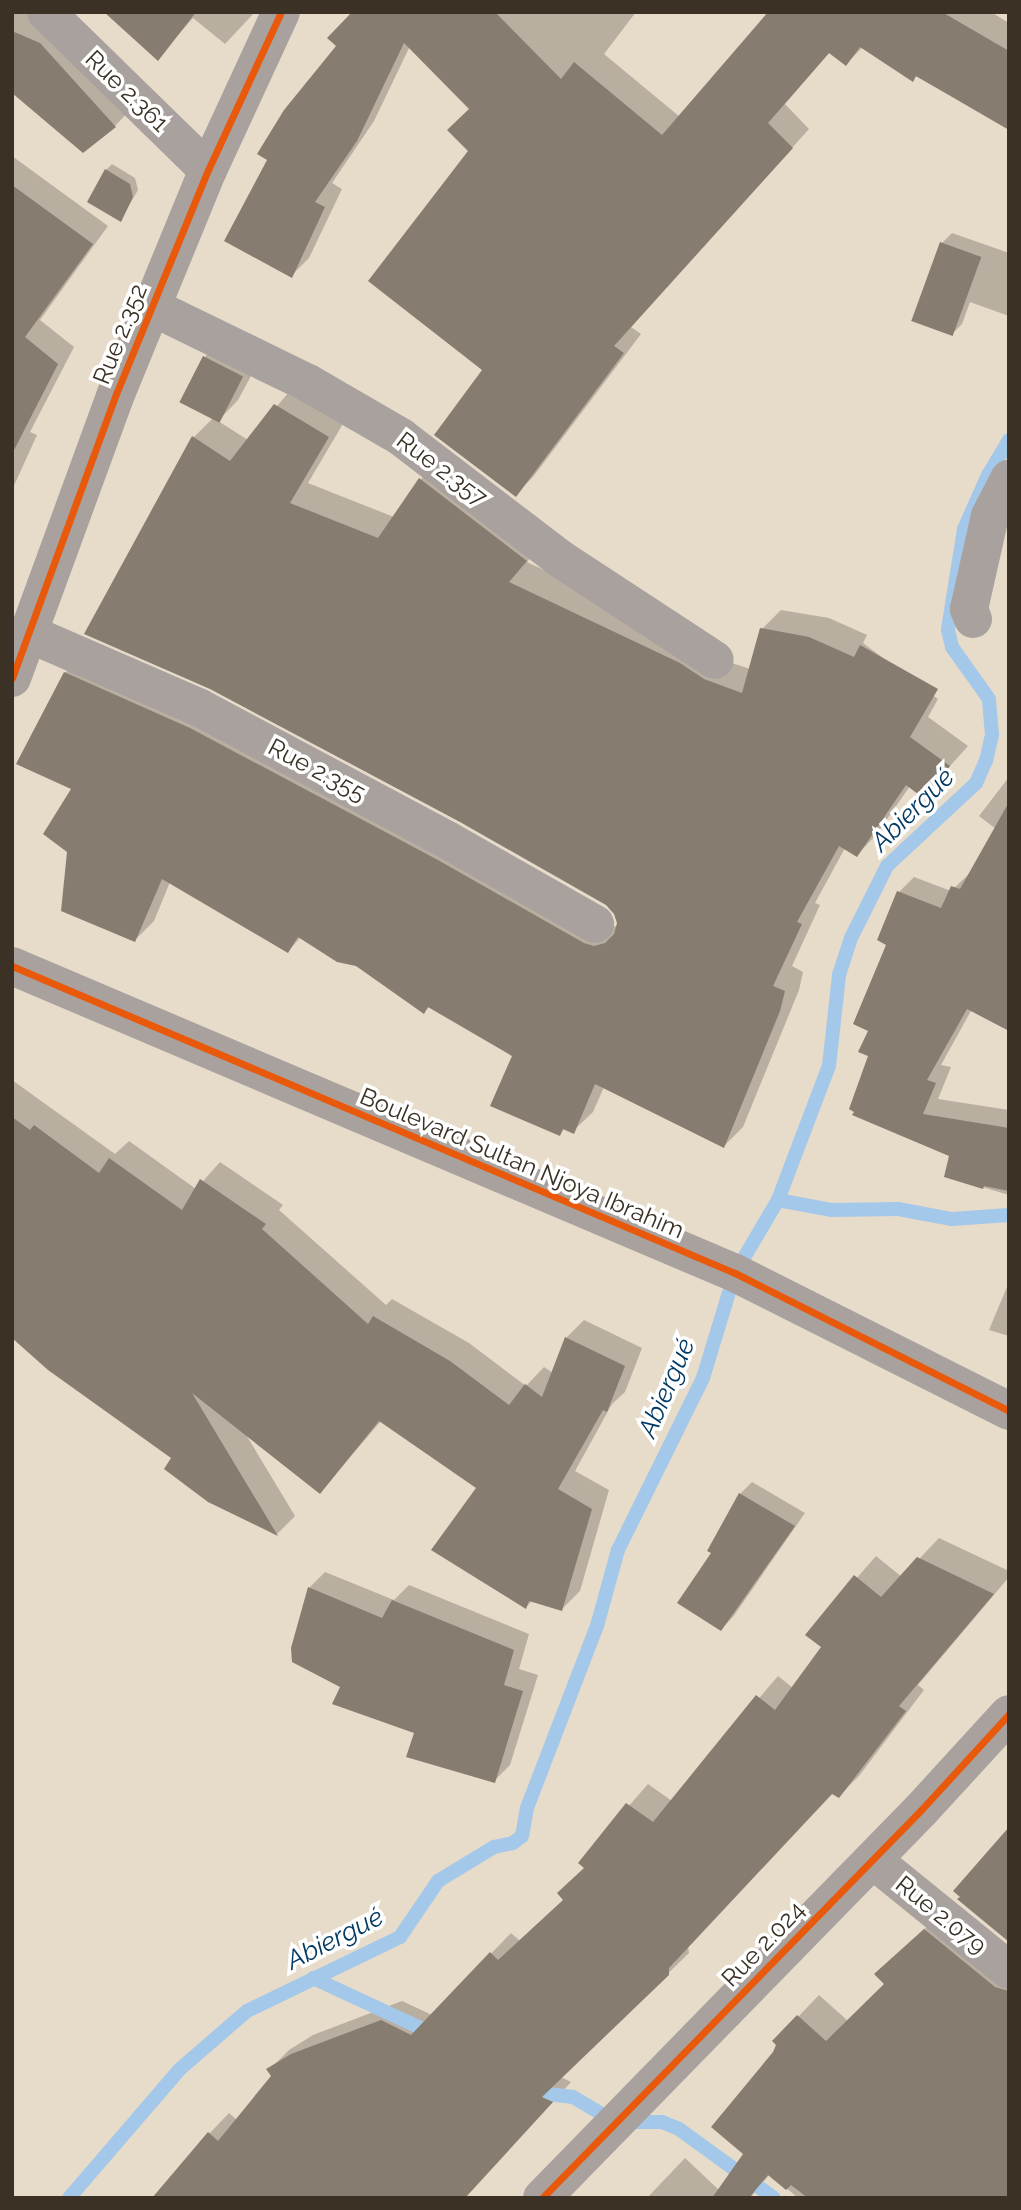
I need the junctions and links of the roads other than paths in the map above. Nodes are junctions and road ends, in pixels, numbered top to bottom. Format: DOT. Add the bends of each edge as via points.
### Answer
graph roads {
  1 [pos="46,12"];
  2 [pos="281,12"];
  3 [pos="208,170"];
  4 [pos="152,307"];
  5 [pos="1009,479"];
  6 [pos="973,619"];
  7 [pos="30,634"];
  8 [pos="715,660"];
  9 [pos="12,678"];
  10 [pos="595,924"];
  11 [pos="12,966"];
  12 [pos="1009,1411"];
  13 [pos="1009,1714"];
  14 [pos="873,1860"];
  15 [pos="1009,1970"];
  16 [pos="542,2198"];
  1 -- 3 [label="street, Rue 2.361"];
  2 -- 3 [label="street, Rue 2.352"];
  3 -- 4 [label="street, Rue 2.352"];
  4 -- 7 [label="street, Rue 2.352" via="78,494"];
  4 -- 8 [label="street, Rue 2.357" via="308,383 401,437 559,558"];
  5 -- 6 [label="street" via="990,516 969,609"];
  7 -- 9 [label="street, Rue 2.352"];
  7 -- 10 [label="street, Rue 2.355" via="200,708"];
  11 -- 12 [label="street, Boulevard Sultan Njoya Ibrahim" via="734,1273"];
  13 -- 14 [label="street, Rue 2.024"];
  14 -- 15 [label="street, Rue 2.079"];
  14 -- 16 [label="street, Rue 2.024"];
}
